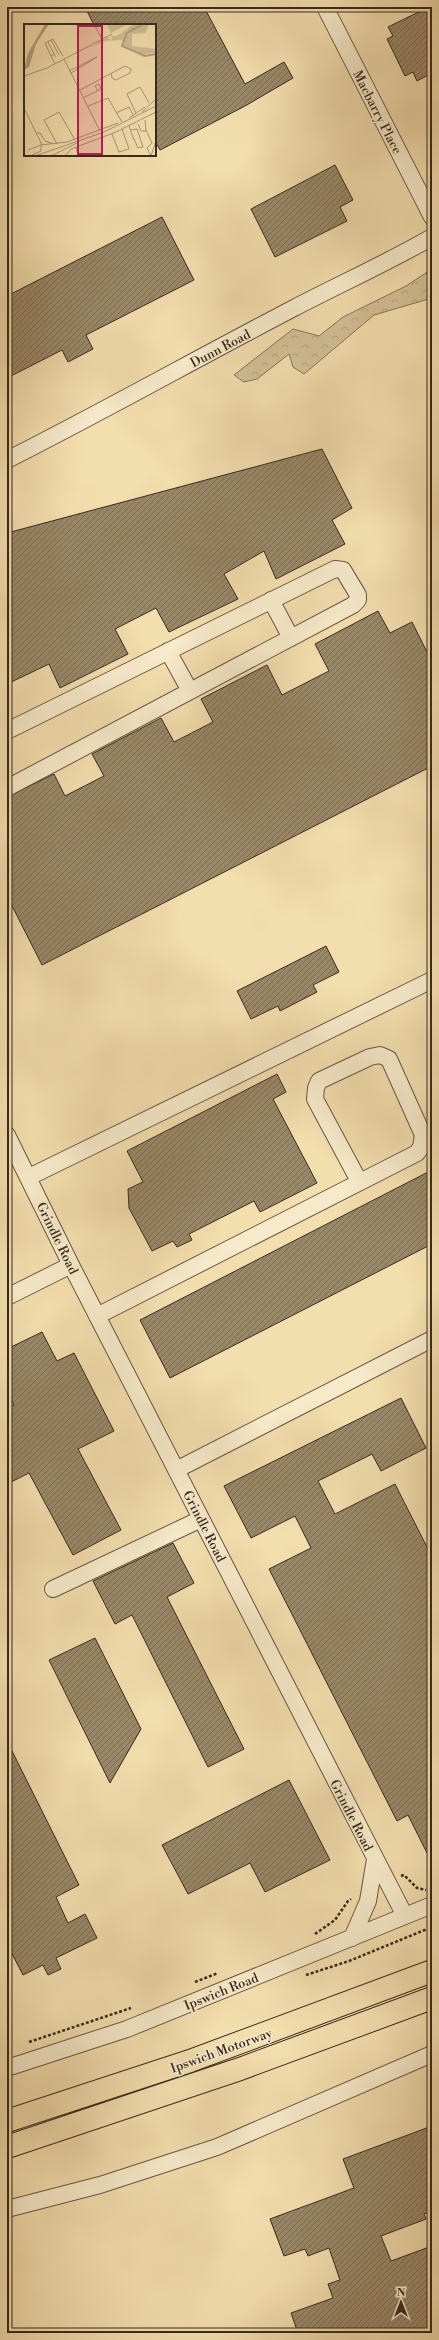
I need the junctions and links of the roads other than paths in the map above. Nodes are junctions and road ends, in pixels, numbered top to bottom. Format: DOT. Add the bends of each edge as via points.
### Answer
graph roads {
  1 [pos="325,7"];
  2 [pos="432,217"];
  3 [pos="432,237"];
  4 [pos="7,460"];
  5 [pos="271,600"];
  6 [pos="291,638"];
  7 [pos="168,651"];
  8 [pos="190,691"];
  9 [pos="7,731"];
  10 [pos="7,788"];
  11 [pos="432,980"];
  12 [pos="7,1135"];
  13 [pos="29,1177"];
  14 [pos="359,1182"];
  15 [pos="71,1265"];
  16 [pos="7,1297"];
  17 [pos="97,1316"];
  18 [pos="432,1338"];
  19 [pos="176,1470"];
  20 [pos="201,1519"];
  21 [pos="53,1589"];
  22 [pos="375,1859"];
  23 [pos="432,1905"];
  24 [pos="405,1916"];
  25 [pos="352,1938"];
  26 [pos="432,1971"];
  27 [pos="432,1998"];
  28 [pos="432,2054"];
  29 [pos="7,2068"];
  30 [pos="7,2121"];
  31 [pos="7,2147"];
  32 [pos="7,2209"];
  1 -- 2 [label="street, Macbarry Place"];
  3 -- 4 [label="street, Dunn Road" via="387,263 295,308"];
  5 -- 6 [label="street"];
  5 -- 6 [label="street" via="339,568 343,570 358,595 358,600 353,605"];
  5 -- 7 [label="street"];
  6 -- 8 [label="street"];
  7 -- 8 [label="street"];
  7 -- 9 [label="street"];
  8 -- 10 [label="street"];
  11 -- 13 [label="street"];
  12 -- 13 [label="street, Grindle Road"];
  13 -- 15 [label="street, Grindle Road"];
  14 -- 14 [label="street" via="417,1154 423,1141 423,1135 389,1059 380,1055 370,1057 319,1081 316,1088 315,1099"];
  14 -- 17 [label="street"];
  15 -- 16 [label="street"];
  15 -- 17 [label="street, Grindle Road"];
  17 -- 19 [label="street, Grindle Road"];
  18 -- 19 [label="street"];
  19 -- 20 [label="street, Grindle Road"];
  20 -- 21 [label="street"];
  20 -- 22 [label="street, Grindle Road"];
  22 -- 24 [label="street, Grindle Road"];
  22 -- 25 [label="street" via="368,1901"];
  23 -- 24 [label="street, Ipswich Road"];
  24 -- 25 [label="street, Ipswich Road"];
  25 -- 29 [label="street, Ipswich Road" via="128,2029"];
  26 -- 30 [label="highway, Ipswich Motorway" via="190,2061"];
  27 -- 31 [label="highway, Ipswich Motorway" via="232,2072"];
  28 -- 32 [label="street" via="217,2147 100,2185"];
}
